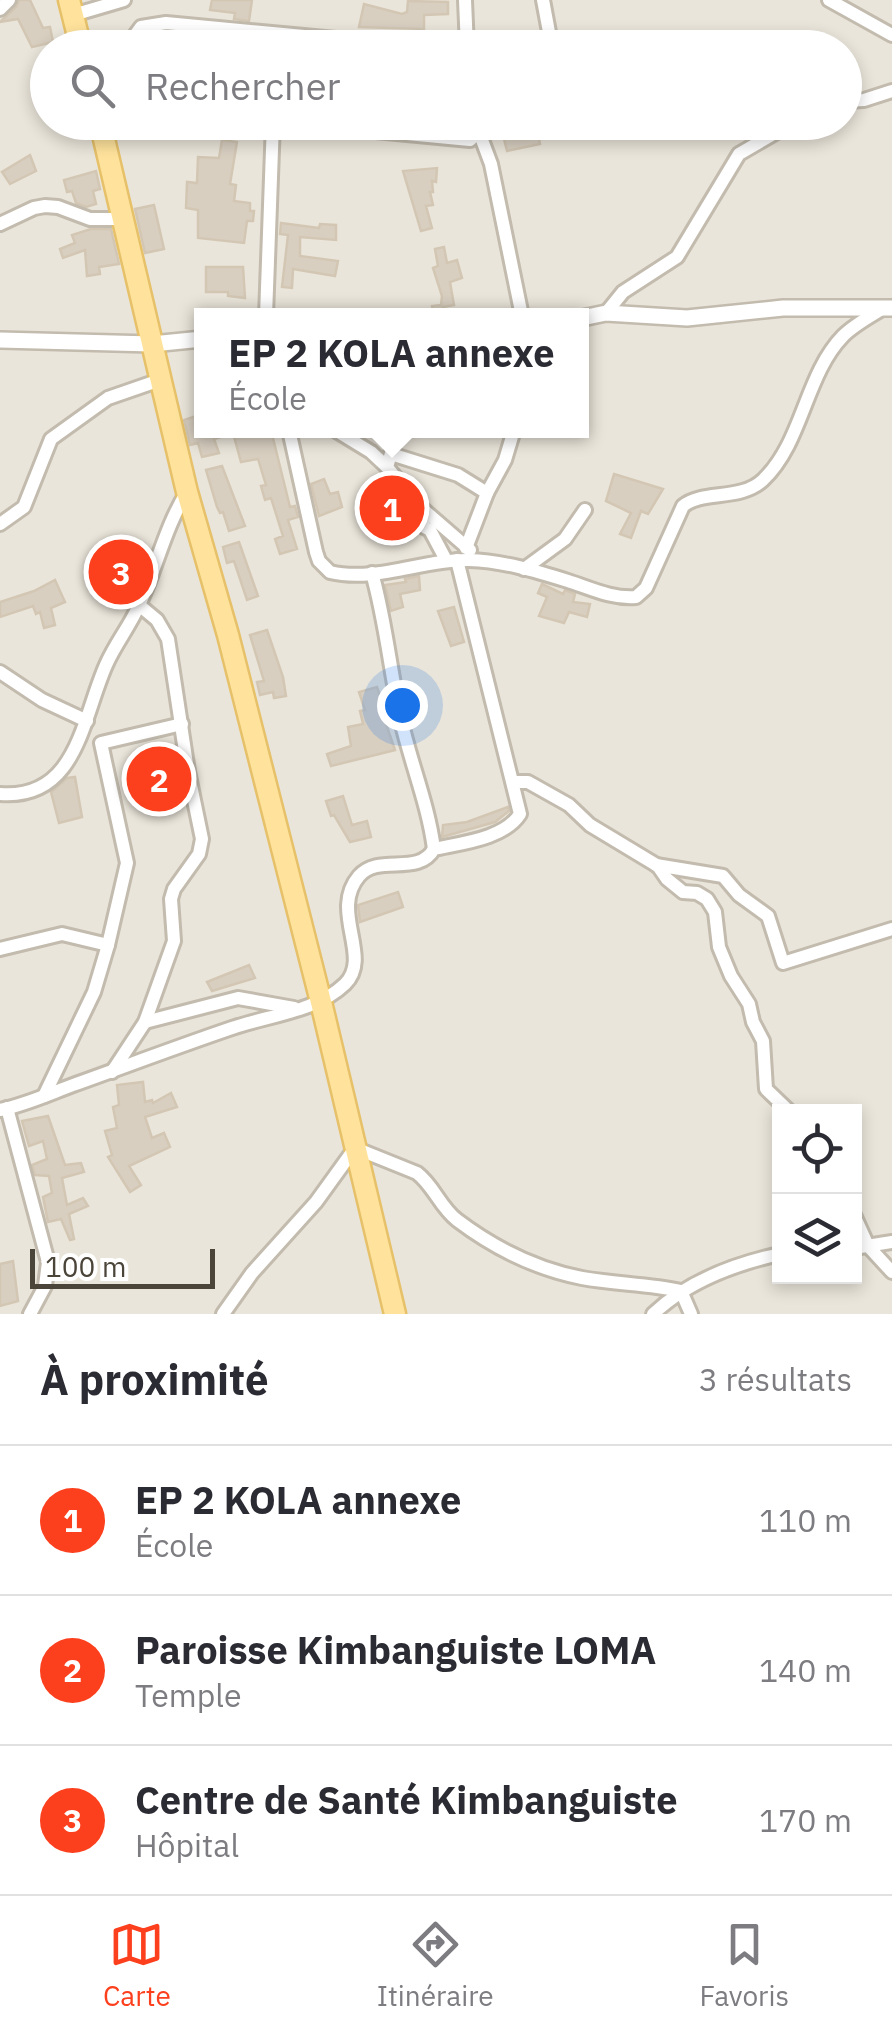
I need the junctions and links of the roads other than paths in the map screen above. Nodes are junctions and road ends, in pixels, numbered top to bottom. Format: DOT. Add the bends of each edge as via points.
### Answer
graph roads {
  1 [pos="9,0"];
  2 [pos="465,0"];
  3 [pos="543,0"];
  4 [pos="829,0"];
  5 [pos="119,1"];
  6 [pos="71,8"];
  7 [pos="0,10"];
  8 [pos="139,30"];
  9 [pos="232,30"];
  10 [pos="466,30"];
  11 [pos="549,30"];
  12 [pos="892,35"];
  13 [pos="892,91"];
  14 [pos="862,100"];
  15 [pos="105,140"];
  16 [pos="272,140"];
  17 [pos="483,140"];
  18 [pos="763,140"];
  19 [pos="125,219"];
  20 [pos="0,224"];
  21 [pos="266,308"];
  22 [pos="520,308"];
  23 [pos="887,309"];
  24 [pos="606,313"];
  25 [pos="589,317"];
  26 [pos="0,340"];
  27 [pos="194,340"];
  28 [pos="152,344"];
  29 [pos="160,380"];
  30 [pos="291,438"];
  31 [pos="348,438"];
  32 [pos="396,438"];
  33 [pos="512,438"];
  34 [pos="390,460"];
  35 [pos="187,492"];
  36 [pos="487,493"];
  37 [pos="418,505"];
  38 [pos="585,510"];
  39 [pos="0,524"];
  40 [pos="456,556"];
  41 [pos="524,568"];
  42 [pos="372,573"];
  43 [pos="139,606"];
  44 [pos="0,672"];
  45 [pos="87,720"];
  46 [pos="182,724"];
  47 [pos="513,782"];
  48 [pos="0,794"];
  49 [pos="434,850"];
  50 [pos="655,865"];
  51 [pos="892,929"];
  52 [pos="108,945"];
  53 [pos="0,949"];
  54 [pos="321,1002"];
  55 [pos="297,1009"];
  56 [pos="146,1022"];
  57 [pos="112,1072"];
  58 [pos="44,1096"];
  59 [pos="782,1104"];
  60 [pos="4,1109"];
  61 [pos="355,1148"];
  62 [pos="892,1242"];
  63 [pos="862,1247"];
  64 [pos="862,1248"];
  65 [pos="772,1256"];
  66 [pos="892,1272"];
  67 [pos="682,1291"];
  68 [pos="30,1314"];
  69 [pos="224,1314"];
  70 [pos="396,1314"];
  71 [pos="653,1314"];
  72 [pos="690,1314"];
  1 -- 7 [label="street"];
  2 -- 10 [label="street"];
  3 -- 11 [label="street"];
  4 -- 12 [label="street"];
  5 -- 6 [label="street"];
  8 -- 9 [label="street" via="150,23"];
  13 -- 14 [label="street"];
  15 -- 19 [label="main road"];
  16 -- 21 [label="street"];
  17 -- 22 [label="street"];
  18 -- 24 [label="street" via="739,154 678,257 622,292"];
  19 -- 20 [label="street" via="90,220 45,206"];
  19 -- 28 [label="main road"];
  23 -- 24 [label="street" via="783,308 687,318"];
  23 -- 41 [label="street" via="837,344 766,478 683,506 640,595 612,596"];
  24 -- 25 [label="street"];
  26 -- 28 [label="street"];
  27 -- 28 [label="street"];
  28 -- 29 [label="main road"];
  29 -- 35 [label="main road"];
  29 -- 39 [label="street" via="108,398 51,439 24,507"];
  30 -- 42 [label="street" via="319,561 330,572"];
  31 -- 34 [label="street"];
  32 -- 34 [label="street"];
  33 -- 36 [label="street"];
  34 -- 36 [label="street" via="440,468"];
  34 -- 37 [label="street"];
  35 -- 43 [label="street"];
  35 -- 54 [label="main road"];
  36 -- 40 [label="street"];
  37 -- 40 [label="street"];
  37 -- 40 [label="street" via="424,527"];
  38 -- 41 [label="street" via="565,539"];
  40 -- 41 [label="street"];
  40 -- 42 [label="street"];
  40 -- 47 [label="street"];
  42 -- 49 [label="street"];
  43 -- 45 [label="street" via="107,662"];
  43 -- 46 [label="street" via="168,638"];
  44 -- 45 [label="street"];
  45 -- 48 [label="street" via="71,755 45,786"];
  46 -- 52 [label="street" via="101,743 127,863"];
  46 -- 56 [label="street" via="202,838 199,854 174,889 174,941"];
  47 -- 49 [label="street" via="516,821"];
  47 -- 50 [label="street" via="528,782 569,805"];
  49 -- 54 [label="street" via="412,864 372,865 350,888 356,960 346,984"];
  50 -- 51 [label="street" via="723,876 768,916 783,963"];
  50 -- 59 [label="street" via="715,912 719,947 763,1041 766,1089"];
  52 -- 53 [label="street" via="62,934"];
  52 -- 58 [label="street" via="94,992"];
  54 -- 55 [label="street"];
  54 -- 61 [label="main road"];
  55 -- 56 [label="street" via="238,998"];
  55 -- 57 [label="street"];
  56 -- 57 [label="street"];
  57 -- 58 [label="street"];
  58 -- 60 [label="street"];
  60 -- 68 [label="street" via="48,1262 45,1286"];
  61 -- 67 [label="street" via="417,1174 452,1216 522,1259 580,1278"];
  61 -- 69 [label="street"];
  61 -- 70 [label="main road"];
  62 -- 63 [label="street"];
  64 -- 66 [label="street"];
  65 -- 67 [label="street"];
  67 -- 71 [label="street"];
  67 -- 72 [label="street"];
}
